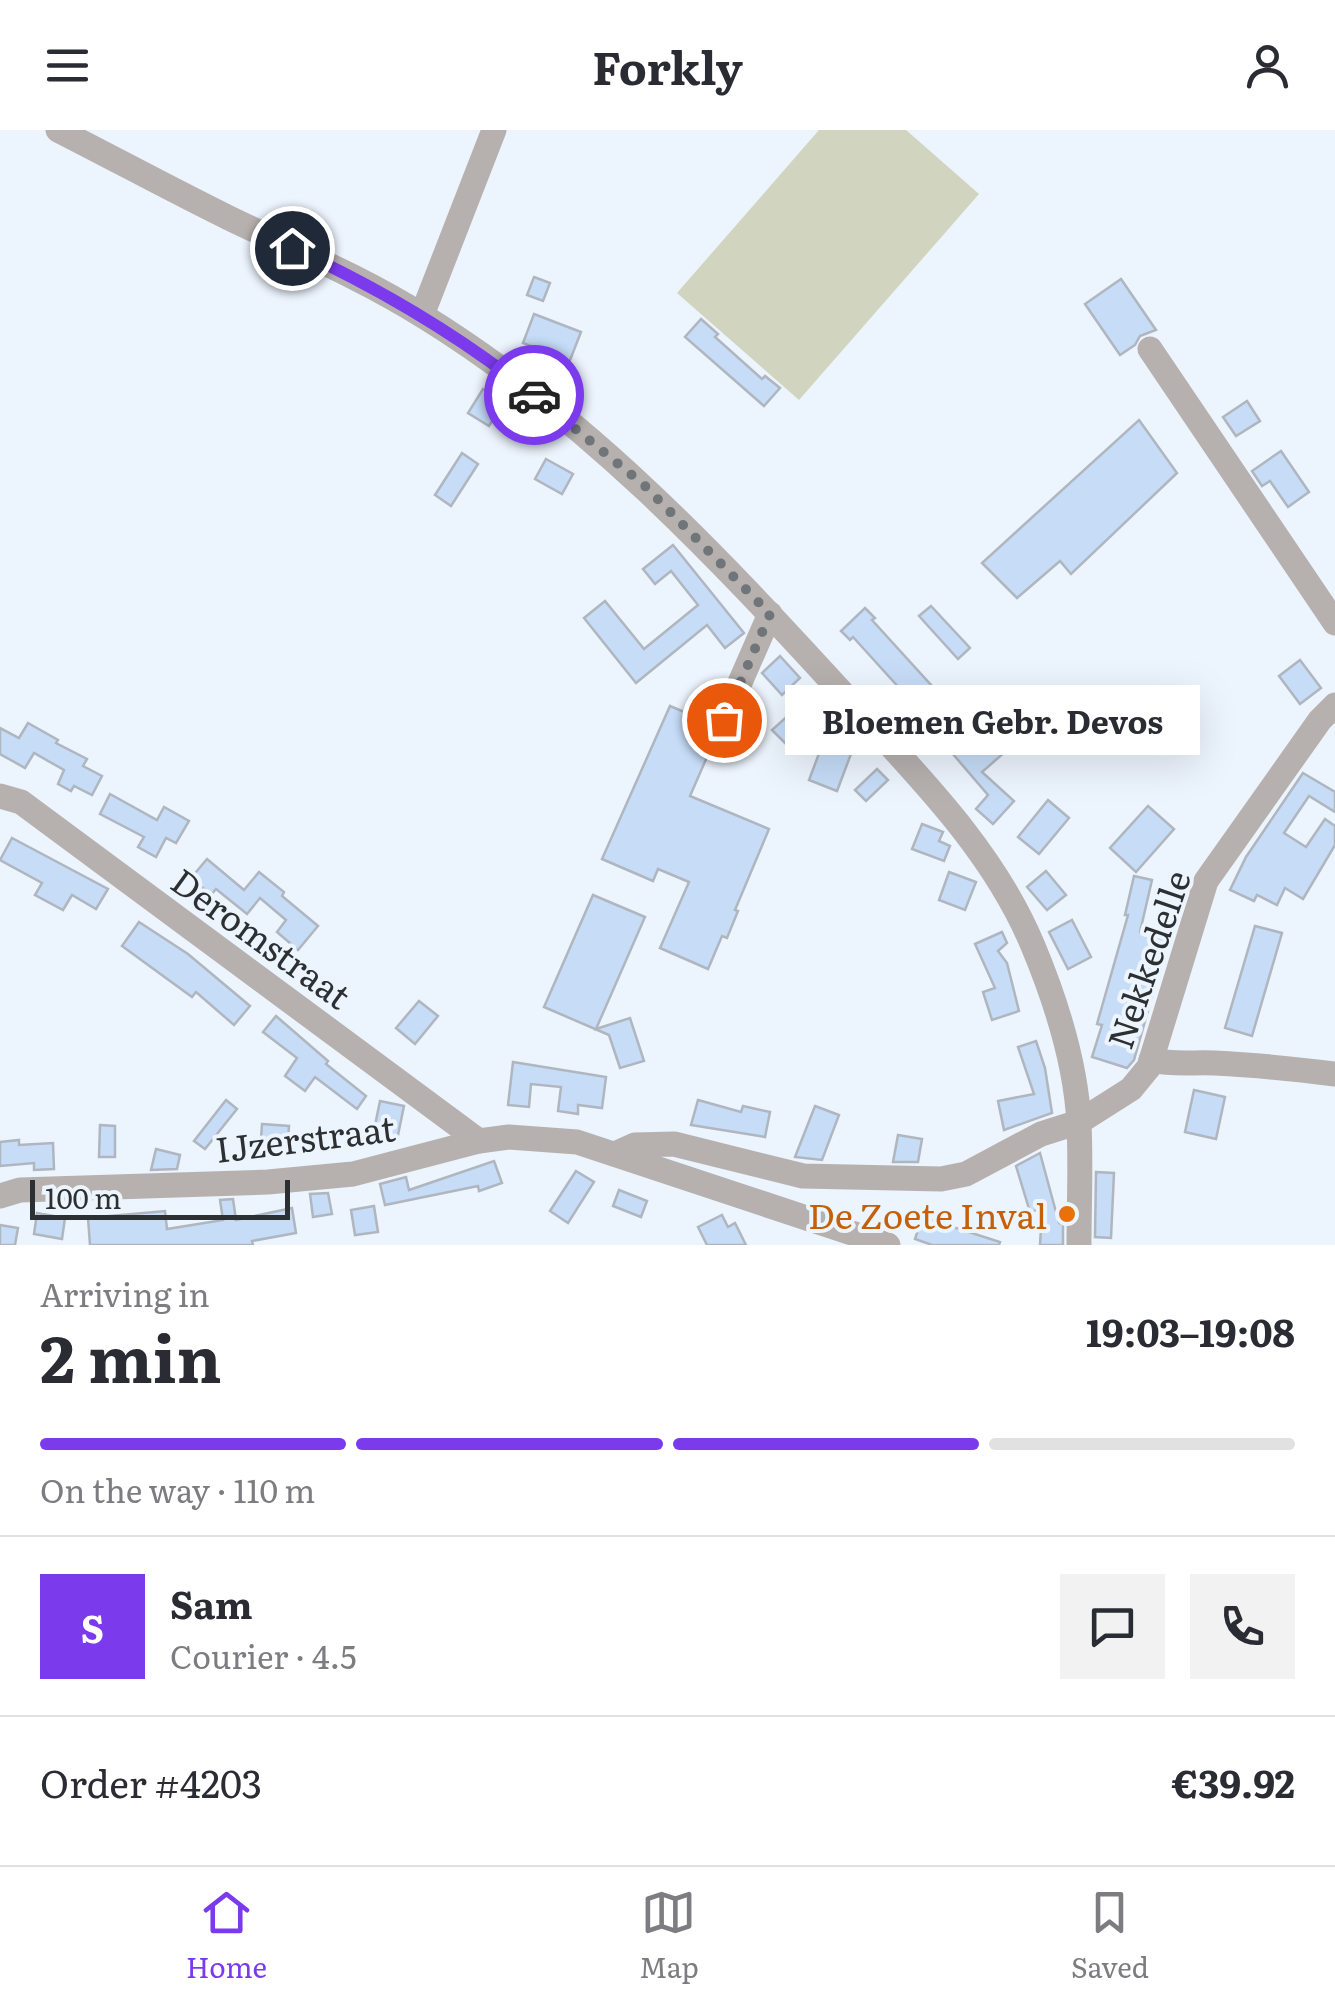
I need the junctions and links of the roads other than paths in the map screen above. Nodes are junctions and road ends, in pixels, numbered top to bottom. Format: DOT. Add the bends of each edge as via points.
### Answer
graph roads {
  1 [pos="58,130"];
  2 [pos="494,130"];
  3 [pos="422,315"];
  4 [pos="1150,349"];
  5 [pos="770,614"];
  6 [pos="1335,623"];
  7 [pos="1335,706"];
  8 [pos="724,720"];
  9 [pos="0,796"];
  10 [pos="1151,1060"];
  11 [pos="1335,1074"];
  12 [pos="1079,1122"];
  13 [pos="479,1141"];
  14 [pos="615,1154"];
  15 [pos="0,1196"];
  16 [pos="888,1245"];
  17 [pos="1079,1245"];
  1 -- 3 [label="street"];
  2 -- 3 [label="street"];
  3 -- 5 [label="street" via="607,452"];
  4 -- 6 [label="street"];
  5 -- 8 [label="street"];
  5 -- 12 [label="street" via="956,821 1005,894 1058,1012"];
  7 -- 10 [label="street, Nekkedelle" via="1206,881"];
  9 -- 13 [label="street, Deromstraat" via="21,802"];
  10 -- 11 [label="street"];
  10 -- 12 [label="street, Nekkedelle" via="1131,1089"];
  12 -- 14 [label="street, Nekkedelle" via="966,1174 941,1178 803,1176 674,1144"];
  12 -- 17 [label="street"];
  13 -- 14 [label="street, IJzerstraat" via="577,1142"];
  13 -- 15 [label="street, IJzerstraat" via="353,1174"];
  14 -- 16 [label="street, IJzerstraat"];
}
